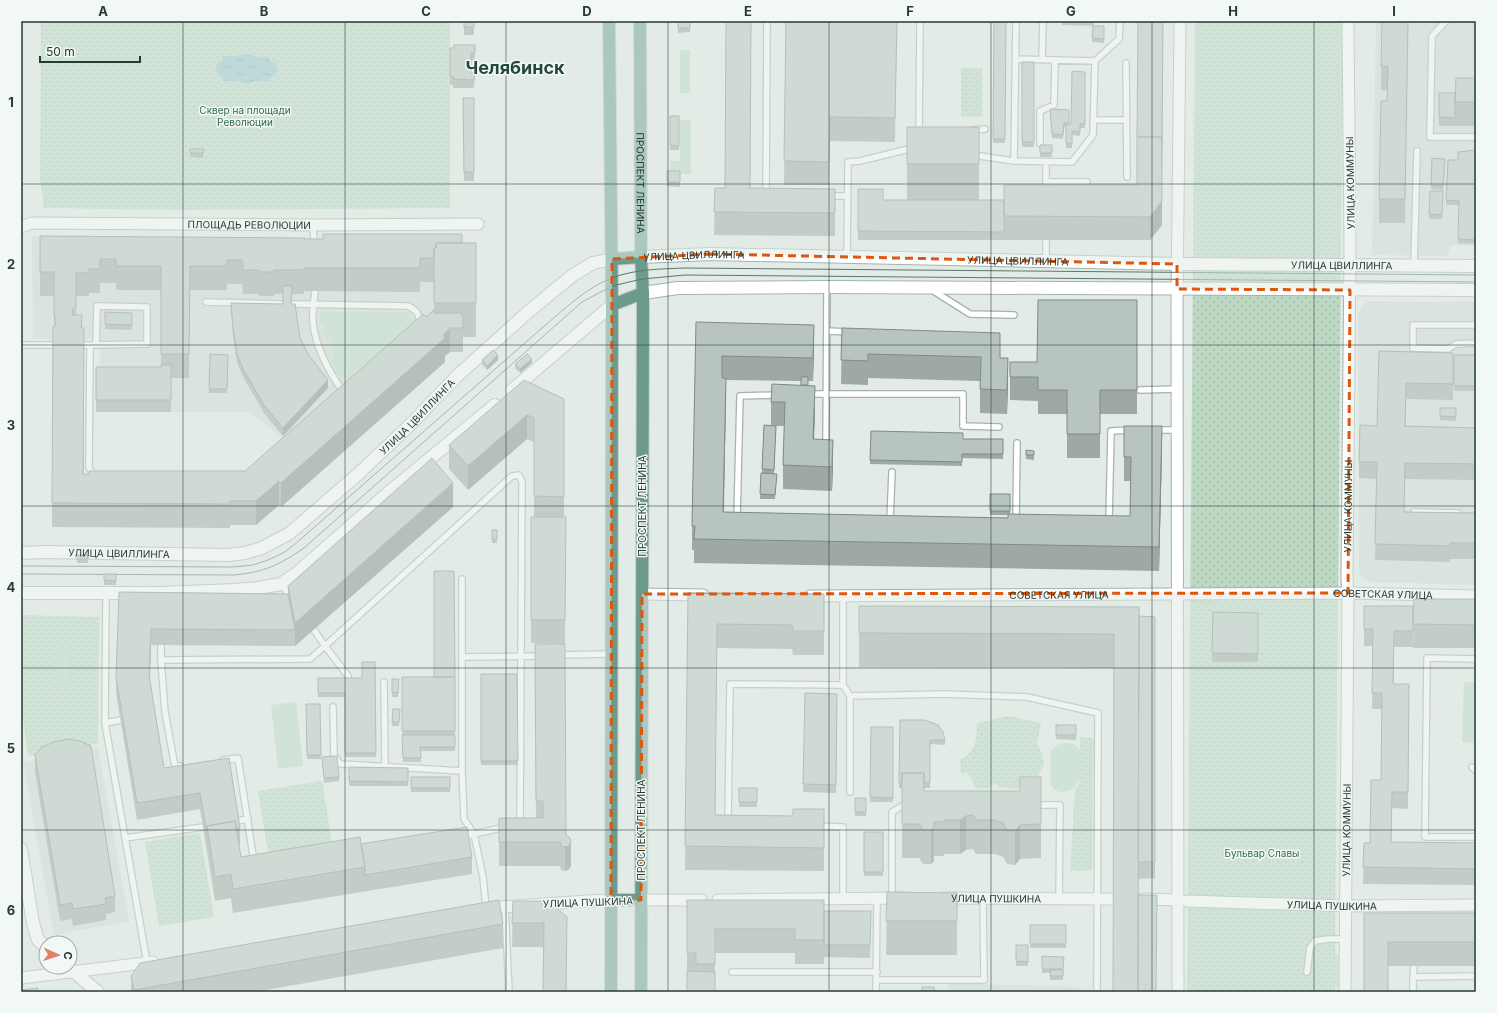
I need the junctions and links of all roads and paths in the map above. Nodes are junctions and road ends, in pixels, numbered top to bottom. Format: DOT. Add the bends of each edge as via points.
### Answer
graph roads {
  1 [pos="609,21"];
  2 [pos="640,21"];
  3 [pos="767,21"];
  4 [pos="920,21"];
  5 [pos="1016,21"];
  6 [pos="1043,21"];
  7 [pos="1120,21"];
  8 [pos="1180,21"];
  9 [pos="1348,21"];
  10 [pos="1446,21"];
  11 [pos="1016,59"];
  12 [pos="1042,60"];
  13 [pos="1055,60"];
  14 [pos="1095,61"];
  15 [pos="1126,63"];
  16 [pos="1094,120"];
  17 [pos="1127,120"];
  18 [pos="985,129"];
  19 [pos="964,130"];
  20 [pos="919,133"];
  21 [pos="927,133"];
  22 [pos="1476,137"];
  23 [pos="919,140"];
  24 [pos="1040,144"];
  25 [pos="919,147"];
  26 [pos="1417,151"];
  27 [pos="963,154"];
  28 [pos="1014,161"];
  29 [pos="1046,162"];
  30 [pos="1126,177"];
  31 [pos="1046,182"];
  32 [pos="1087,182"];
  33 [pos="774,196"];
  34 [pos="820,196"];
  35 [pos="848,196"];
  36 [pos="1046,196"];
  37 [pos="478,224"];
  38 [pos="313,225"];
  39 [pos="21,227"];
  40 [pos="1046,240"];
  41 [pos="314,251"];
  42 [pos="641,257"];
  43 [pos="847,257"];
  44 [pos="612,259"];
  45 [pos="1046,261"];
  46 [pos="1177,264"];
  47 [pos="1350,264"];
  48 [pos="1414,265"];
  49 [pos="1476,266"];
  50 [pos="827,287"];
  51 [pos="929,288"];
  52 [pos="1177,289"];
  53 [pos="1350,290"];
  54 [pos="1476,290"];
  55 [pos="315,292"];
  56 [pos="643,293"];
  57 [pos="206,302"];
  58 [pos="283,304"];
  59 [pos="291,304"];
  60 [pos="314,305"];
  61 [pos="612,306"];
  62 [pos="1014,315"];
  63 [pos="1476,325"];
  64 [pos="416,330"];
  65 [pos="827,331"];
  66 [pos="857,332"];
  67 [pos="1476,343"];
  68 [pos="21,345"];
  69 [pos="55,345"];
  70 [pos="82,345"];
  71 [pos="93,345"];
  72 [pos="350,388"];
  73 [pos="1177,389"];
  74 [pos="1140,390"];
  75 [pos="344,393"];
  76 [pos="826,393"];
  77 [pos="787,394"];
  78 [pos="803,394"];
  79 [pos="338,398"];
  80 [pos="999,427"];
  81 [pos="1134,430"];
  82 [pos="1149,430"];
  83 [pos="1177,430"];
  84 [pos="1017,443"];
  85 [pos="825,457"];
  86 [pos="892,472"];
  87 [pos="100,480"];
  88 [pos="1414,512"];
  89 [pos="1468,513"];
  90 [pos="744,519"];
  91 [pos="883,520"];
  92 [pos="890,520"];
  93 [pos="898,520"];
  94 [pos="1008,520"];
  95 [pos="1016,520"];
  96 [pos="1023,521"];
  97 [pos="1102,521"];
  98 [pos="21,553"];
  99 [pos="462,579"];
  100 [pos="281,584"];
  101 [pos="21,593"];
  102 [pos="106,593"];
  103 [pos="1177,593"];
  104 [pos="1348,593"];
  105 [pos="642,594"];
  106 [pos="716,595"];
  107 [pos="795,596"];
  108 [pos="843,596"];
  109 [pos="1476,596"];
  110 [pos="295,604"];
  111 [pos="314,630"];
  112 [pos="161,645"];
  113 [pos="324,646"];
  114 [pos="612,654"];
  115 [pos="544,655"];
  116 [pos="552,655"];
  117 [pos="521,656"];
  118 [pos="462,657"];
  119 [pos="161,660"];
  120 [pos="1476,660"];
  121 [pos="348,676"];
  122 [pos="384,682"];
  123 [pos="843,685"];
  124 [pos="850,696"];
  125 [pos="333,707"];
  126 [pos="121,720"];
  127 [pos="105,723"];
  128 [pos="214,761"];
  129 [pos="183,766"];
  130 [pos="385,767"];
  131 [pos="462,771"];
  132 [pos="850,792"];
  133 [pos="918,801"];
  134 [pos="1032,804"];
  135 [pos="248,819"];
  136 [pos="237,821"];
  137 [pos="736,824"];
  138 [pos="809,826"];
  139 [pos="203,827"];
  140 [pos="474,834"];
  141 [pos="453,837"];
  142 [pos="125,838"];
  143 [pos="1476,838"];
  144 [pos="21,853"];
  145 [pos="255,870"];
  146 [pos="877,898"];
  147 [pos="892,898"];
  148 [pos="914,898"];
  149 [pos="930,898"];
  150 [pos="983,898"];
  151 [pos="1059,898"];
  152 [pos="1097,898"];
  153 [pos="1138,898"];
  154 [pos="843,899"];
  155 [pos="1113,899"];
  156 [pos="611,900"];
  157 [pos="641,900"];
  158 [pos="1183,900"];
  159 [pos="1476,905"];
  160 [pos="1346,906"];
  161 [pos="505,907"];
  162 [pos="482,909"];
  163 [pos="1346,939"];
  164 [pos="38,940"];
  165 [pos="161,961"];
  166 [pos="147,963"];
  167 [pos="1414,966"];
  168 [pos="78,968"];
  169 [pos="732,972"];
  170 [pos="877,972"];
  171 [pos="1307,972"];
  172 [pos="38,975"];
  173 [pos="77,975"];
  174 [pos="1476,976"];
  175 [pos="1413,977"];
  176 [pos="21,978"];
  177 [pos="877,980"];
  178 [pos="98,992"];
  179 [pos="509,992"];
  180 [pos="611,992"];
  181 [pos="640,992"];
  182 [pos="876,992"];
  183 [pos="1097,992"];
  184 [pos="1178,992"];
  185 [pos="1345,992"];
  186 [pos="1413,992"];
  1 -- 44 [label="main road"];
  2 -- 42 [label="main road, ПРОСПЕКТ ЛЕНИНА"];
  3 -- 33 [label="lane" via="766,196"];
  4 -- 20 [label="lane"];
  5 -- 11 [label="lane"];
  6 -- 12 [label="lane"];
  7 -- 14 [label="lane" via="1120,39"];
  8 -- 46 [label="street"];
  9 -- 47 [label="street, УЛИЦА КОММУНЫ"];
  10 -- 22 [label="lane" via="1432,36 1430,137"];
  11 -- 12 [label="lane"];
  11 -- 28 [label="lane"];
  12 -- 13 [label="lane"];
  13 -- 14 [label="lane"];
  13 -- 24 [label="lane" via="1054,106 1040,111"];
  14 -- 16 [label="lane"];
  15 -- 17 [label="lane"];
  16 -- 17 [label="lane"];
  16 -- 29 [label="lane" via="1093,135 1072,162"];
  17 -- 30 [label="lane"];
  18 -- 19 [label="lane"];
  20 -- 21 [label="lane"];
  20 -- 23 [label="lane"];
  25 -- 35 [label="lane" via="848,162"];
  26 -- 48 [label="lane"];
  27 -- 28 [label="lane"];
  28 -- 29 [label="lane"];
  29 -- 31 [label="lane"];
  31 -- 32 [label="lane"];
  31 -- 36 [label="lane"];
  34 -- 35 [label="lane"];
  35 -- 43 [label="lane"];
  37 -- 38 [label="street, ПЛОЩАДЬ РЕВОЛЮЦИИ"];
  38 -- 39 [label="street, ПЛОЩАДЬ РЕВОЛЮЦИИ" via="32,223"];
  38 -- 41 [label="lane"];
  40 -- 45 [label="lane"];
  42 -- 43 [label="main road, УЛИЦА ЦВИЛЛИНГА" via="687,254"];
  42 -- 44 [label="main road, УЛИЦА ЦВИЛЛИНГА"];
  42 -- 56 [label="main road, ПРОСПЕКТ ЛЕНИНА"];
  43 -- 45 [label="main road, УЛИЦА ЦВИЛЛИНГА"];
  44 -- 61 [label="main road"];
  44 -- 98 [label="main road, УЛИЦА ЦВИЛЛИНГА" via="593,263 528,312 472,362 356,475 298,527 272,544 254,551 228,554"];
  45 -- 46 [label="main road, УЛИЦА ЦВИЛЛИНГА"];
  46 -- 47 [label="main road, УЛИЦА ЦВИЛЛИНГА"];
  46 -- 52 [label="street"];
  47 -- 48 [label="main road, УЛИЦА ЦВИЛЛИНГА"];
  47 -- 53 [label="street, УЛИЦА КОММУНЫ"];
  48 -- 49 [label="main road, УЛИЦА ЦВИЛЛИНГА"];
  50 -- 51 [label="main road"];
  50 -- 56 [label="main road" via="678,288"];
  50 -- 65 [label="lane"];
  51 -- 52 [label="main road"];
  51 -- 62 [label="lane" via="970,314"];
  52 -- 53 [label="main road"];
  52 -- 73 [label="street"];
  53 -- 54 [label="main road"];
  53 -- 104 [label="street, УЛИЦА КОММУНЫ" via="1346,579"];
  55 -- 60 [label="lane"];
  56 -- 61 [label="main road"];
  56 -- 105 [label="main road, ПРОСПЕКТ ЛЕНИНА"];
  57 -- 58 [label="lane"];
  59 -- 60 [label="lane"];
  60 -- 64 [label="lane" via="408,306 416,310 419,318"];
  60 -- 75 [label="lane" via="313,322 323,359"];
  61 -- 100 [label="main road"];
  61 -- 114 [label="main road"];
  63 -- 67 [label="lane" via="1413,325 1413,348 1448,349 1456,344"];
  65 -- 66 [label="lane"];
  65 -- 76 [label="lane"];
  68 -- 69 [label="lane"];
  70 -- 71 [label="lane"];
  71 -- 71 [label="lane" via="147,344 147,307 97,306"];
  71 -- 87 [label="lane" via="89,467 94,478"];
  72 -- 75 [label="lane"];
  73 -- 74 [label="lane"];
  73 -- 83 [label="street"];
  75 -- 79 [label="lane"];
  76 -- 78 [label="lane"];
  76 -- 80 [label="lane" via="963,394 963,426"];
  76 -- 85 [label="lane"];
  77 -- 90 [label="lane" via="740,396 737,519"];
  81 -- 97 [label="lane" via="1111,430 1109,521"];
  82 -- 83 [label="lane"];
  83 -- 103 [label="street"];
  84 -- 95 [label="lane"];
  86 -- 92 [label="lane"];
  88 -- 89 [label="lane"];
  91 -- 92 [label="lane"];
  92 -- 93 [label="lane"];
  94 -- 95 [label="lane"];
  95 -- 96 [label="lane"];
  99 -- 118 [label="lane"];
  100 -- 102 [label="main road" via="161,596"];
  100 -- 110 [label="lane"];
  101 -- 102 [label="main road"];
  102 -- 127 [label="lane"];
  103 -- 104 [label="street, СОВЕТСКАЯ УЛИЦА"];
  103 -- 108 [label="street, СОВЕТСКАЯ УЛИЦА"];
  103 -- 158 [label="street"];
  104 -- 109 [label="street, СОВЕТСКАЯ УЛИЦА"];
  104 -- 160 [label="street, УЛИЦА КОММУНЫ"];
  105 -- 106 [label="street"];
  105 -- 157 [label="main road, ПРОСПЕКТ ЛЕНИНА"];
  107 -- 108 [label="street, СОВЕТСКАЯ УЛИЦА"];
  108 -- 123 [label="lane"];
  111 -- 113 [label="lane"];
  112 -- 119 [label="lane"];
  113 -- 117 [label="lane" via="512,476 519,475 522,482"];
  113 -- 119 [label="lane" via="310,659"];
  113 -- 121 [label="lane"];
  114 -- 116 [label="lane"];
  114 -- 156 [label="main road"];
  115 -- 117 [label="lane"];
  117 -- 118 [label="lane"];
  117 -- 140 [label="lane" via="521,824"];
  118 -- 131 [label="lane"];
  119 -- 129 [label="lane" via="162,713 175,767"];
  120 -- 143 [label="lane" via="1428,658 1425,837"];
  122 -- 130 [label="lane"];
  123 -- 124 [label="lane"];
  123 -- 137 [label="lane" via="730,684 728,824"];
  124 -- 132 [label="lane"];
  124 -- 152 [label="lane" via="945,694 1027,697 1098,713"];
  125 -- 130 [label="lane" via="334,755 340,764"];
  126 -- 127 [label="lane"];
  127 -- 142 [label="lane"];
  128 -- 135 [label="lane" via="238,758"];
  130 -- 131 [label="lane"];
  131 -- 140 [label="lane" via="464,819"];
  133 -- 147 [label="lane" via="911,800 892,812"];
  134 -- 151 [label="lane" via="1060,805"];
  135 -- 136 [label="lane"];
  135 -- 145 [label="lane"];
  138 -- 154 [label="lane" via="843,827"];
  139 -- 142 [label="lane"];
  140 -- 141 [label="lane"];
  140 -- 162 [label="lane" via="483,877"];
  142 -- 166 [label="lane"];
  144 -- 164 [label="main road"];
  146 -- 147 [label="street, УЛИЦА ПУШКИНА"];
  146 -- 154 [label="street, УЛИЦА ПУШКИНА"];
  146 -- 170 [label="lane"];
  147 -- 148 [label="street, УЛИЦА ПУШКИНА"];
  149 -- 150 [label="street, УЛИЦА ПУШКИНА"];
  150 -- 151 [label="street, УЛИЦА ПУШКИНА"];
  150 -- 177 [label="lane" via="984,980"];
  151 -- 152 [label="street, УЛИЦА ПУШКИНА"];
  152 -- 155 [label="street, УЛИЦА ПУШКИНА"];
  152 -- 183 [label="lane"];
  153 -- 158 [label="street, УЛИЦА ПУШКИНА"];
  154 -- 157 [label="street, УЛИЦА ПУШКИНА"];
  156 -- 157 [label="main road, УЛИЦА ПУШКИНА"];
  156 -- 161 [label="street, УЛИЦА ПУШКИНА"];
  156 -- 180 [label="main road"];
  157 -- 181 [label="main road, ПРОСПЕКТ ЛЕНИНА"];
  158 -- 160 [label="street, УЛИЦА ПУШКИНА"];
  158 -- 184 [label="street"];
  159 -- 160 [label="street, УЛИЦА ПУШКИНА" via="1414,909"];
  160 -- 163 [label="street, УЛИЦА КОММУНЫ"];
  161 -- 162 [label="street, УЛИЦА ПУШКИНА"];
  161 -- 179 [label="lane"];
  163 -- 171 [label="lane" via="1316,941 1310,948"];
  163 -- 185 [label="street, УЛИЦА КОММУНЫ"];
  165 -- 166 [label="street"];
  166 -- 168 [label="street"];
  167 -- 175 [label="lane"];
  169 -- 170 [label="lane"];
  170 -- 177 [label="lane"];
  172 -- 176 [label="street"];
  173 -- 178 [label="main road"];
  174 -- 175 [label="lane"];
  175 -- 186 [label="lane"];
  177 -- 182 [label="lane"];
}
